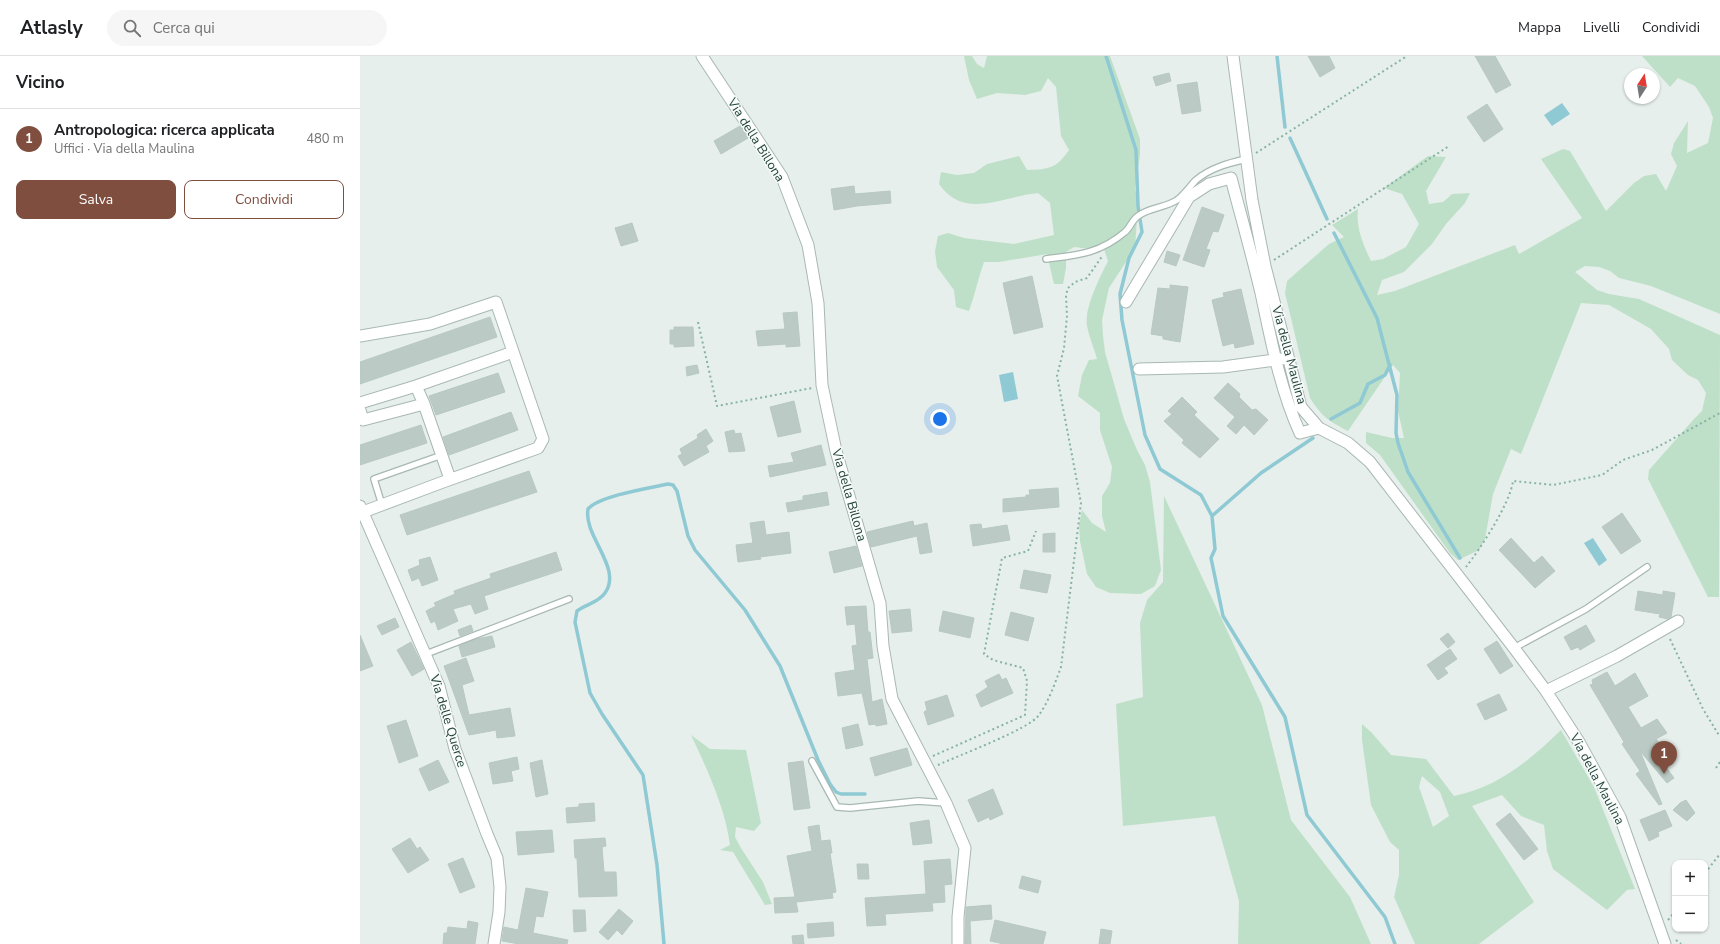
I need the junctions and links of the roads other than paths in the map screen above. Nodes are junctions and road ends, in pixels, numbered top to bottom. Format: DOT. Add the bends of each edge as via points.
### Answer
graph roads {
  1 [pos="702,56"];
  2 [pos="1233,56"];
  3 [pos="1246,159"];
  4 [pos="1046,259"];
  5 [pos="1126,302"];
  6 [pos="360,336"];
  7 [pos="513,352"];
  8 [pos="1288,358"];
  9 [pos="1276,360"];
  10 [pos="1139,369"];
  11 [pos="416,386"];
  12 [pos="360,403"];
  13 [pos="424,404"];
  14 [pos="360,410"];
  15 [pos="1319,428"];
  16 [pos="442,455"];
  17 [pos="450,479"];
  18 [pos="382,505"];
  19 [pos="362,509"];
  20 [pos="1647,567"];
  21 [pos="569,599"];
  22 [pos="1678,621"];
  23 [pos="1514,648"];
  24 [pos="426,654"];
  25 [pos="1546,691"];
  26 [pos="812,761"];
  27 [pos="946,803"];
  28 [pos="494,944"];
  29 [pos="958,944"];
  30 [pos="1665,944"];
  1 -- 27 [label="street, Via della Billona" via="782,177 808,245 818,303 822,386 836,451 880,603 883,646 892,699"];
  2 -- 3 [label="street, Via della Maulina"];
  3 -- 4 [label="lane" via="1221,166 1197,179 1177,200 1136,217 1126,231 1107,245 1090,253"];
  3 -- 8 [label="street, Via della Maulina" via="1265,266"];
  5 -- 9 [label="street" via="1189,197 1209,184 1231,178"];
  6 -- 7 [label="street" via="430,324 496,302"];
  7 -- 11 [label="street"];
  7 -- 17 [label="street" via="543,439 538,448"];
  8 -- 9 [label="street"];
  8 -- 15 [label="street, Via della Maulina" via="1301,407"];
  9 -- 10 [label="street" via="1223,367"];
  9 -- 15 [label="street" via="1290,411 1300,433"];
  11 -- 12 [label="street"];
  11 -- 13 [label="street"];
  13 -- 14 [label="street" via="363,420"];
  13 -- 16 [label="street"];
  15 -- 23 [label="street, Via della Maulina" via="1348,443 1370,462"];
  16 -- 17 [label="street"];
  16 -- 18 [label="lane" via="374,479"];
  17 -- 18 [label="street"];
  18 -- 19 [label="street"];
  19 -- 24 [label="street, Via delle Querce"];
  20 -- 23 [label="lane" via="1586,609"];
  21 -- 24 [label="lane"];
  22 -- 25 [label="street" via="1617,656"];
  23 -- 25 [label="street, Via della Maulina"];
  24 -- 28 [label="street, Via delle Querce" via="439,686 455,749 497,858 500,887"];
  25 -- 30 [label="street, Via della Maulina" via="1579,742 1620,817"];
  26 -- 27 [label="lane" via="837,807 918,801"];
  27 -- 29 [label="street, Via della Billona" via="965,848"];
}
